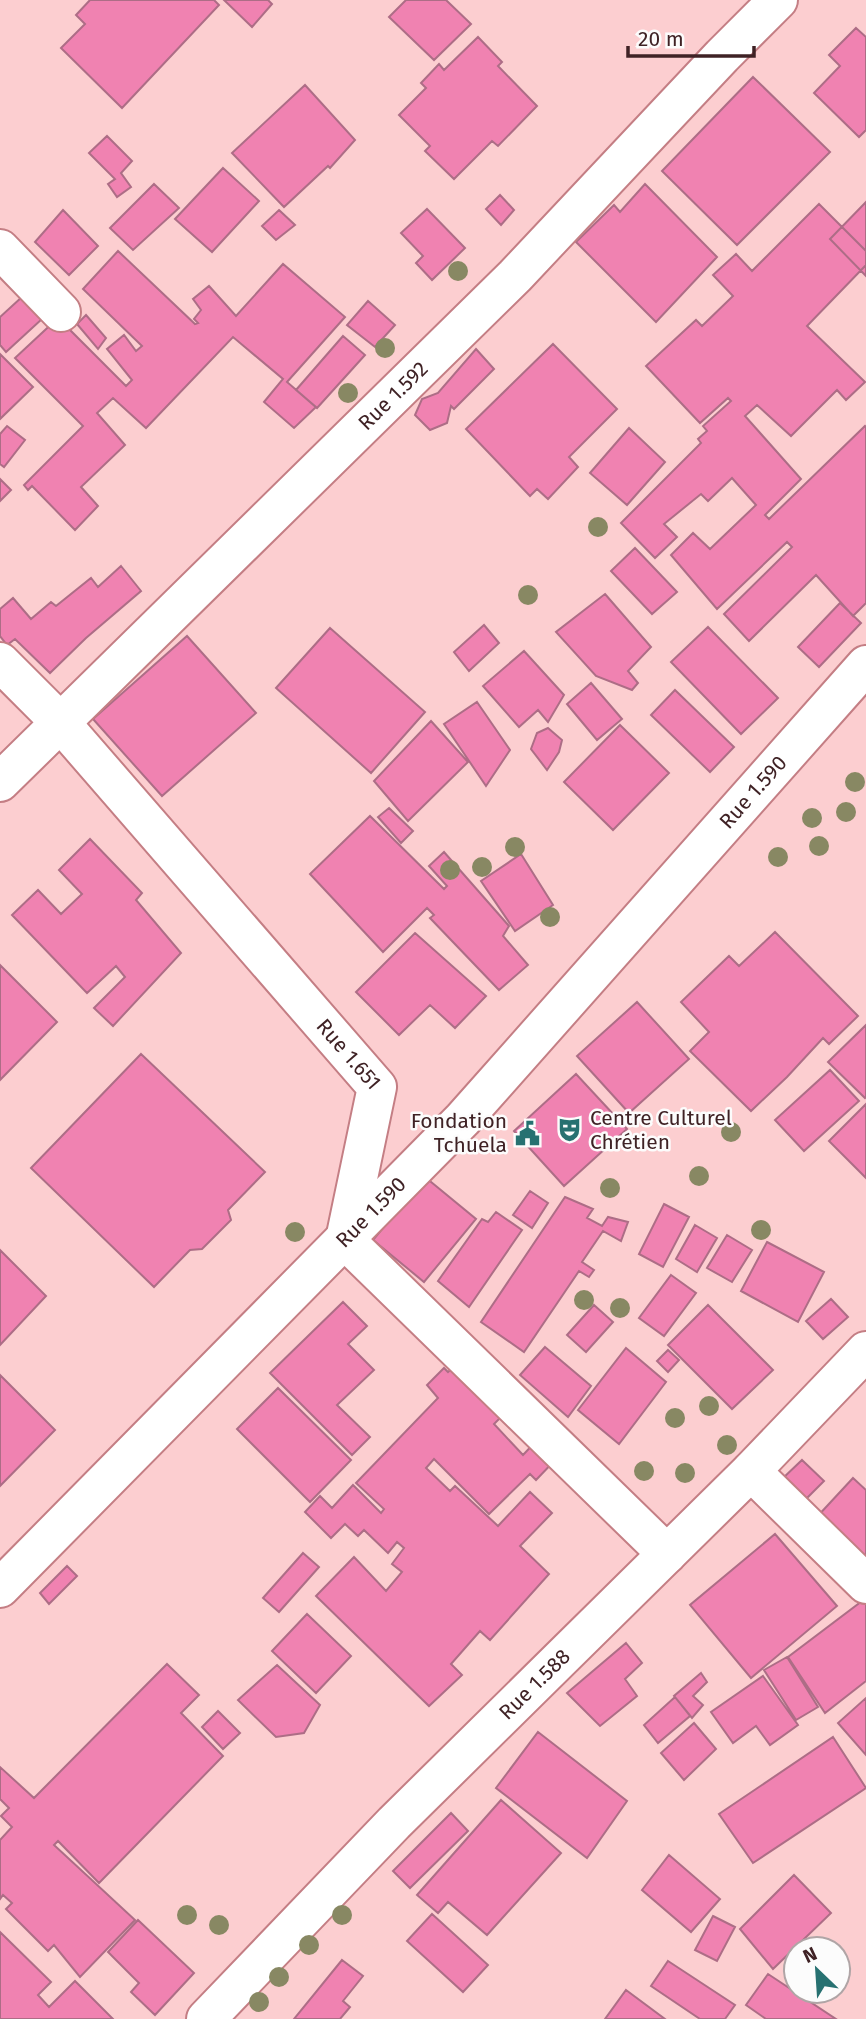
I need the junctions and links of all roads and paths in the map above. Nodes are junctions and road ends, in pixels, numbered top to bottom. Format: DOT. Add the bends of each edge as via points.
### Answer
graph roads {
  1 [pos="778,0"];
  2 [pos="0,249"];
  3 [pos="61,312"];
  4 [pos="0,662"];
  5 [pos="866,664"];
  6 [pos="60,722"];
  7 [pos="0,782"];
  8 [pos="345,1240"];
  9 [pos="866,1351"];
  10 [pos="751,1471"];
  11 [pos="667,1554"];
  12 [pos="866,1584"];
  13 [pos="0,1588"];
  14 [pos="206,2019"];
  1 -- 6 [label="street, Rue 1.592" via="515,276"];
  2 -- 3 [label="street"];
  4 -- 6 [label="street, Rue 1.651"];
  5 -- 8 [label="street, Rue 1.590" via="463,1119"];
  6 -- 7 [label="street, Rue 1.592"];
  6 -- 8 [label="street, Rue 1.651" via="377,1087"];
  8 -- 11 [label="street"];
  8 -- 13 [label="street, Rue 1.590"];
  9 -- 10 [label="street, Rue 1.588"];
  10 -- 11 [label="street, Rue 1.588"];
  10 -- 12 [label="street"];
  11 -- 14 [label="street, Rue 1.588" via="394,1823"];
}
